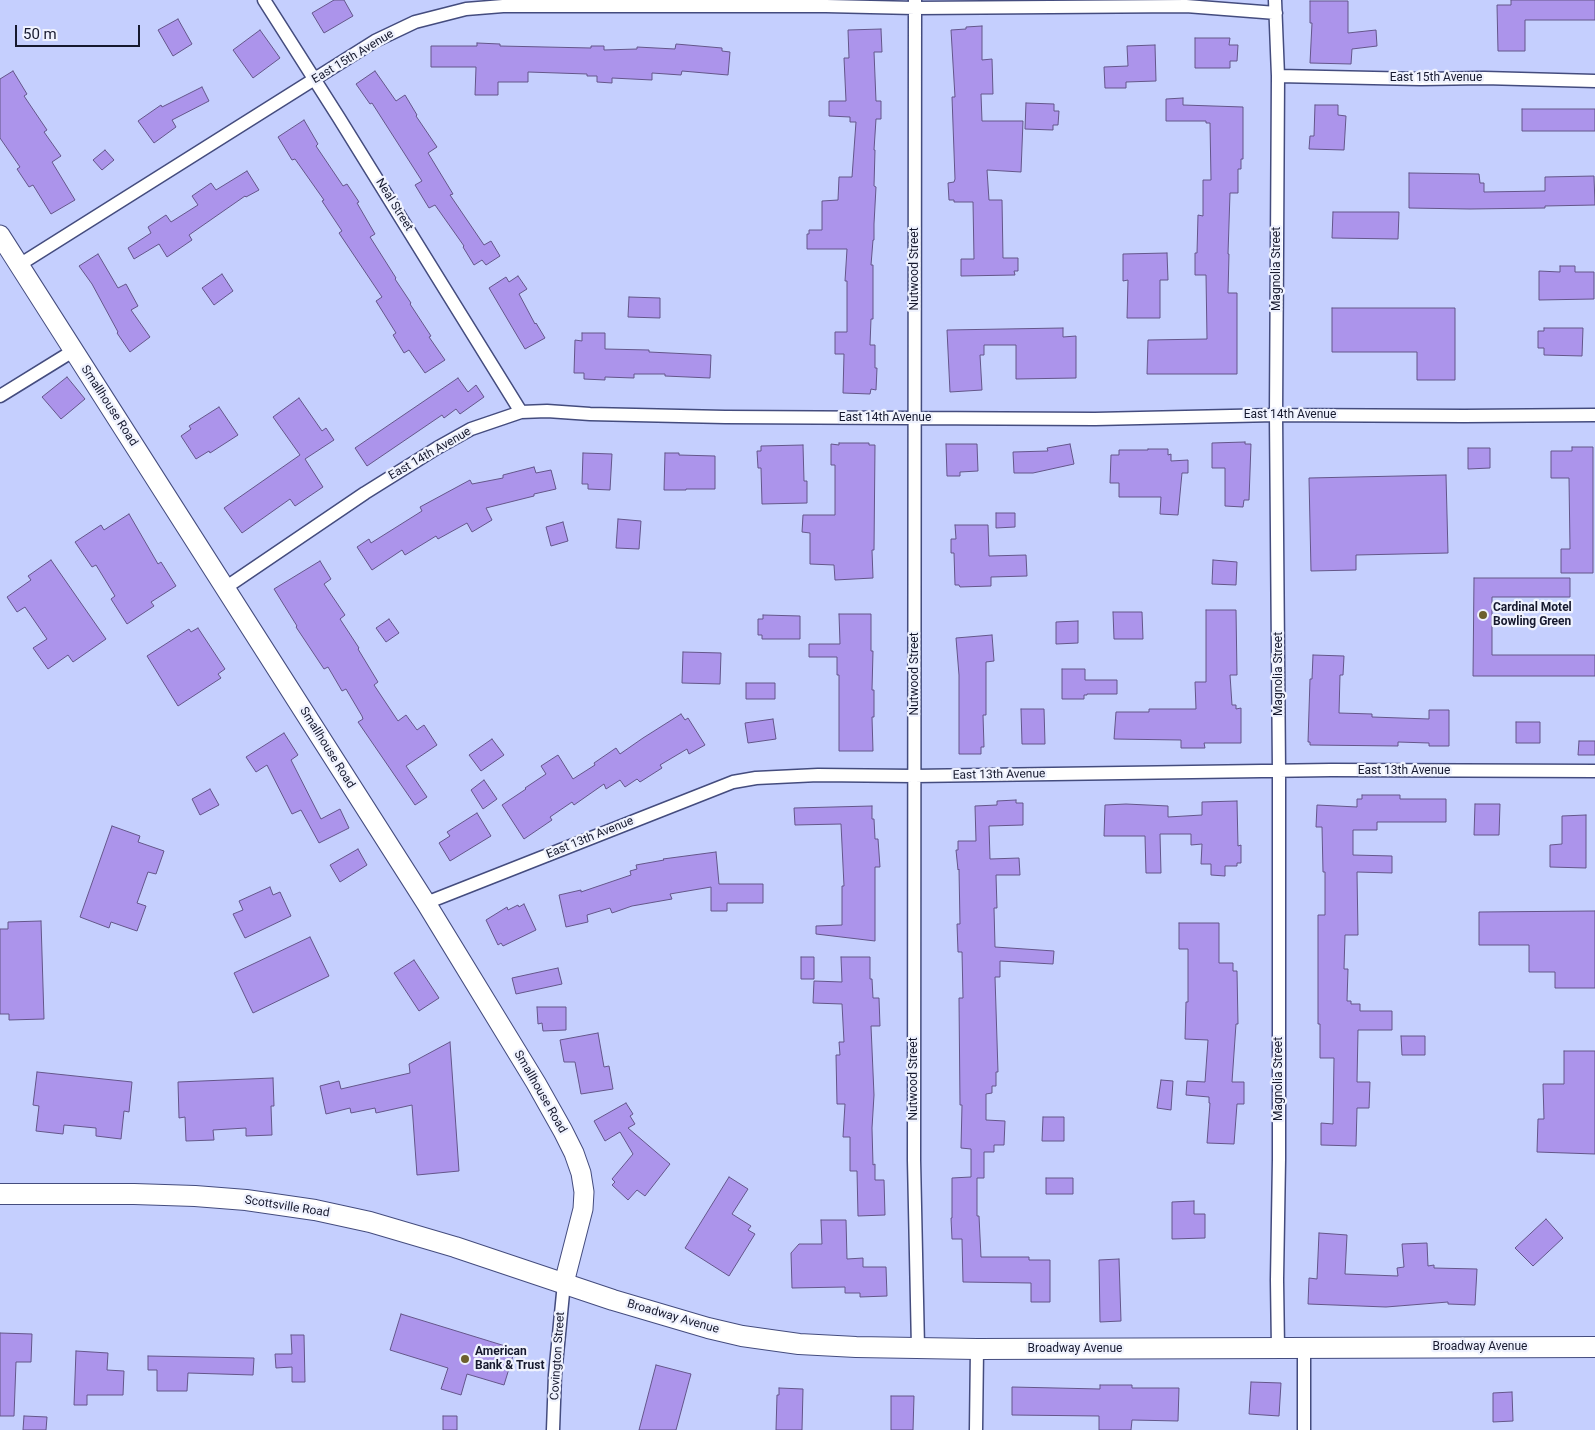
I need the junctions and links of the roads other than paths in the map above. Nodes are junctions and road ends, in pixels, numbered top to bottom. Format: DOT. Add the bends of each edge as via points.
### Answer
graph roads {
  1 [pos="264,0"];
  2 [pos="915,4"];
  3 [pos="1276,6"];
  4 [pos="1278,76"];
  5 [pos="314,80"];
  6 [pos="1595,81"];
  7 [pos="0,235"];
  8 [pos="19,265"];
  9 [pos="73,351"];
  10 [pos="0,396"];
  11 [pos="521,412"];
  12 [pos="1276,415"];
  13 [pos="1595,415"];
  14 [pos="916,418"];
  15 [pos="225,588"];
  16 [pos="1595,771"];
  17 [pos="1279,772"];
  18 [pos="914,776"];
  19 [pos="426,903"];
  20 [pos="0,1194"];
  21 [pos="564,1283"];
  22 [pos="1595,1347"];
  23 [pos="918,1348"];
  24 [pos="1278,1348"];
  25 [pos="1304,1348"];
  26 [pos="977,1349"];
  27 [pos="553,1430"];
  28 [pos="976,1430"];
  29 [pos="1304,1430"];
  1 -- 5 [label="street, Neal Street"];
  2 -- 3 [label="street, East 15th Avenue"];
  2 -- 5 [label="street, East 15th Avenue" via="503,6 466,9 414,22 375,41"];
  2 -- 14 [label="street, Nutwood Street"];
  3 -- 4 [label="street, Magnolia Street"];
  4 -- 6 [label="street, East 15th Avenue"];
  4 -- 12 [label="street, Magnolia Street"];
  5 -- 8 [label="street, East 15th Avenue"];
  5 -- 11 [label="street, Neal Street"];
  7 -- 8 [label="street, Smallhouse Road"];
  8 -- 9 [label="street, Smallhouse Road"];
  9 -- 10 [label="street"];
  9 -- 15 [label="street, Smallhouse Road"];
  11 -- 14 [label="street, East 14th Avenue"];
  11 -- 15 [label="street, East 14th Avenue" via="471,430 437,448"];
  12 -- 13 [label="street, East 14th Avenue"];
  12 -- 14 [label="street, East 14th Avenue" via="1095,420"];
  12 -- 17 [label="street, Magnolia Street"];
  14 -- 18 [label="street, Nutwood Street"];
  15 -- 19 [label="street, Smallhouse Road"];
  16 -- 17 [label="street, East 13th Avenue"];
  17 -- 18 [label="street, East 13th Avenue"];
  17 -- 24 [label="street, Magnolia Street"];
  18 -- 19 [label="street, East 13th Avenue" via="818,775 733,782"];
  18 -- 23 [label="street, Nutwood Street" via="914,1160"];
  19 -- 21 [label="street, Smallhouse Road" via="536,1083 574,1153 581,1173 583,1209"];
  20 -- 21 [label="main road, Scottsville Road" via="195,1196 315,1210 370,1222"];
  21 -- 23 [label="main road, Broadway Avenue" via="669,1317 742,1336 818,1345"];
  21 -- 27 [label="street, Covington Street"];
  22 -- 25 [label="main road, Broadway Avenue"];
  23 -- 26 [label="main road, Broadway Avenue"];
  24 -- 25 [label="main road, Broadway Avenue"];
  24 -- 26 [label="main road, Broadway Avenue"];
  25 -- 29 [label="street"];
  26 -- 28 [label="street"];
}
